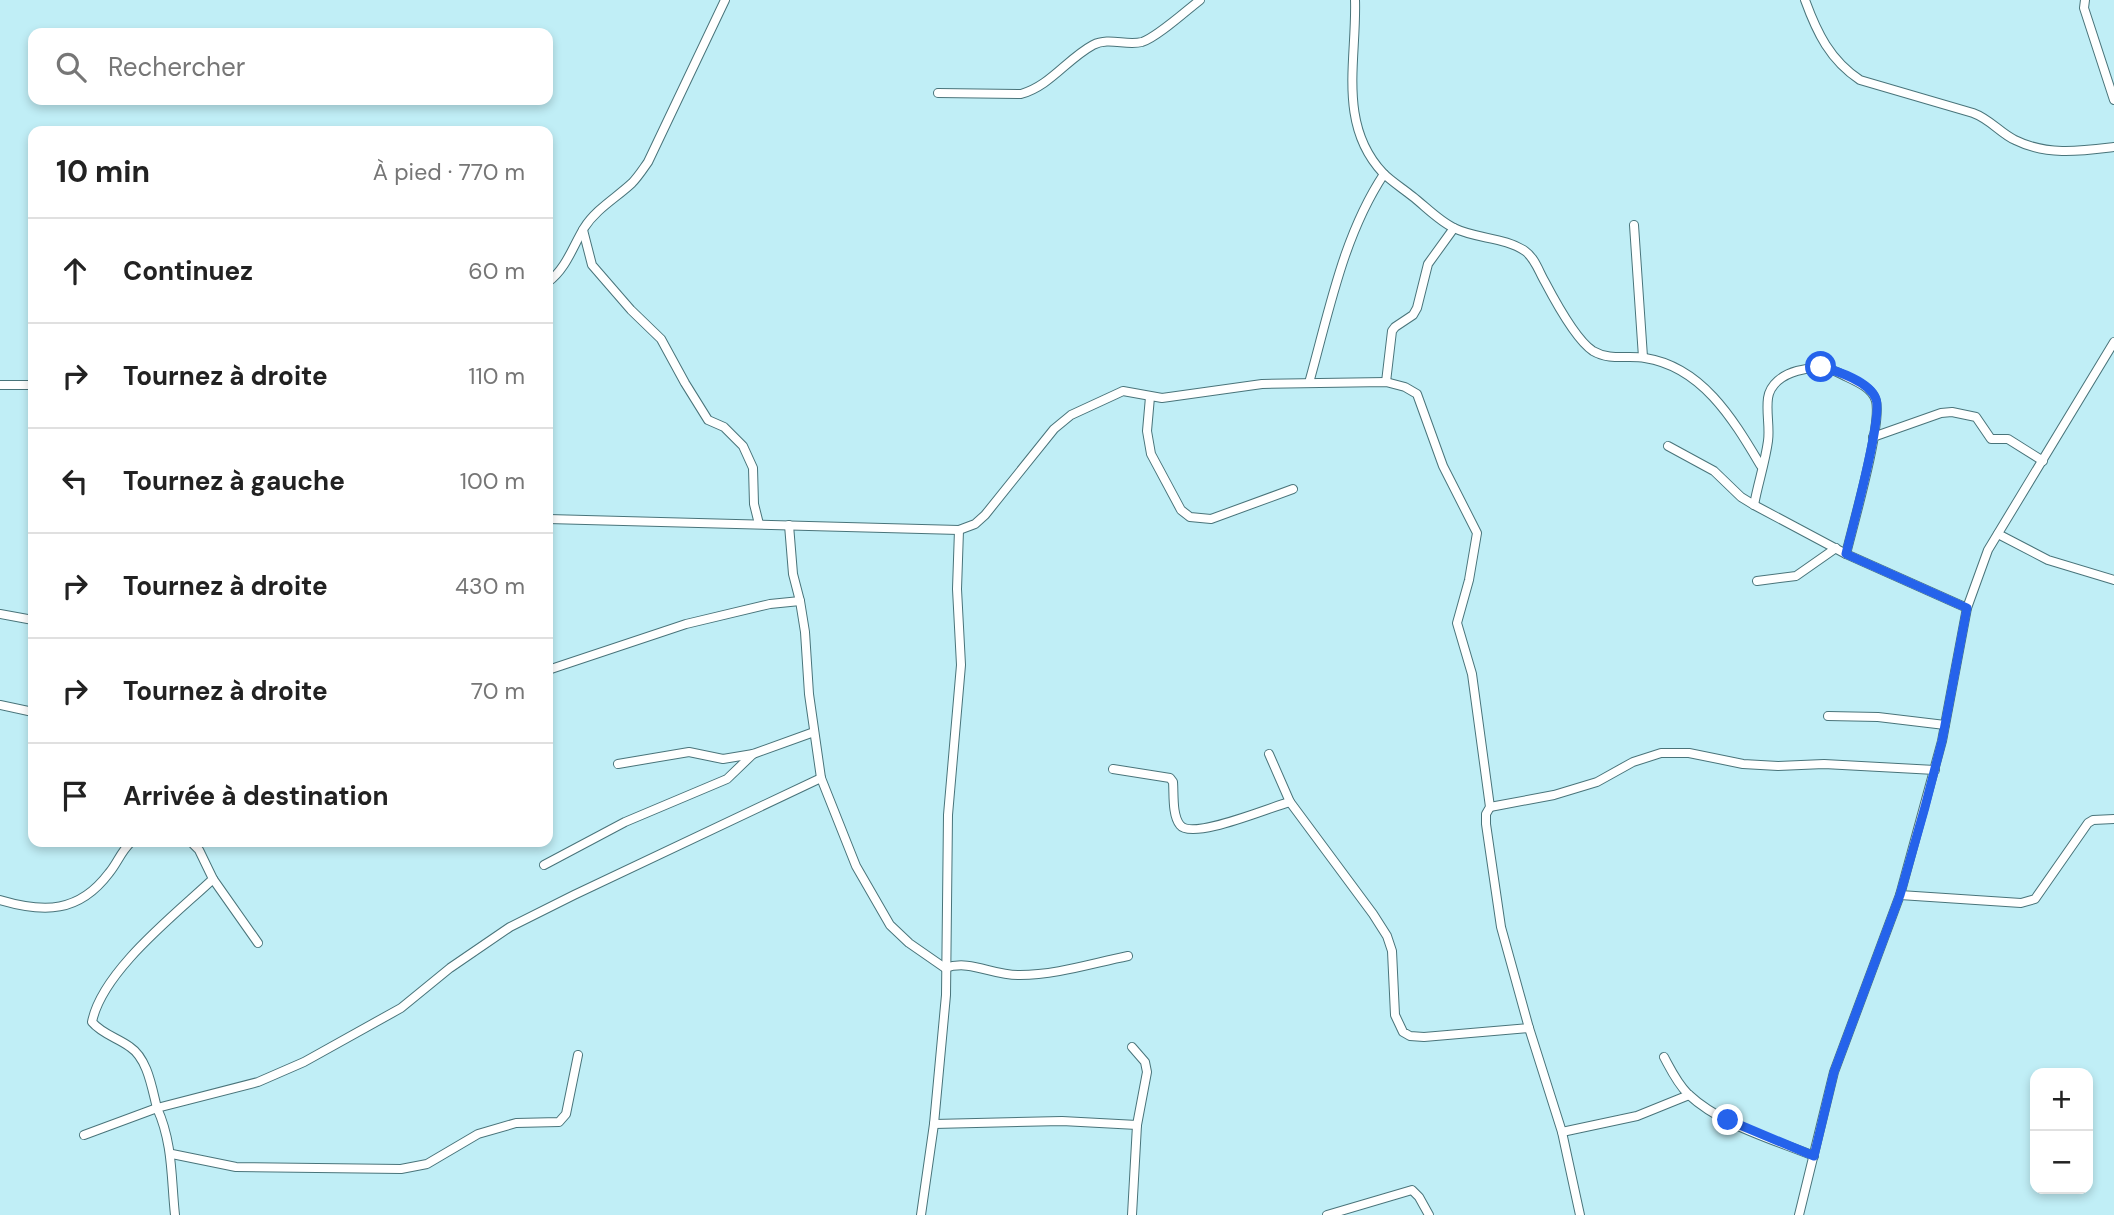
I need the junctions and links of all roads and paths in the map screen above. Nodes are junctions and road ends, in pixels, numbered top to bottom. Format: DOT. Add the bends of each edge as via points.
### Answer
graph roads {
  1 [pos="725,0"];
  2 [pos="1199,0"];
  3 [pos="1355,0"];
  4 [pos="1805,0"];
  5 [pos="2085,0"];
  6 [pos="938,93"];
  7 [pos="2114,100"];
  8 [pos="2114,147"];
  9 [pos="1384,174"];
  10 [pos="1634,225"];
  11 [pos="1454,228"];
  12 [pos="583,230"];
  13 [pos="553,278"];
  14 [pos="2114,342"];
  15 [pos="1643,357"];
  16 [pos="1309,383"];
  17 [pos="1386,383"];
  18 [pos="0,385"];
  19 [pos="28,385"];
  20 [pos="1150,397"];
  21 [pos="1873,437"];
  22 [pos="1668,446"];
  23 [pos="2043,461"];
  24 [pos="1761,466"];
  25 [pos="1293,489"];
  26 [pos="1754,505"];
  27 [pos="553,519"];
  28 [pos="759,524"];
  29 [pos="789,525"];
  30 [pos="959,530"];
  31 [pos="1998,534"];
  32 [pos="1836,548"];
  33 [pos="1846,554"];
  34 [pos="2114,580"];
  35 [pos="1757,581"];
  36 [pos="800,601"];
  37 [pos="1967,608"];
  38 [pos="0,614"];
  39 [pos="28,620"];
  40 [pos="553,668"];
  41 [pos="0,705"];
  42 [pos="28,711"];
  43 [pos="1828,716"];
  44 [pos="1945,725"];
  45 [pos="814,732"];
  46 [pos="753,754"];
  47 [pos="1269,754"];
  48 [pos="618,764"];
  49 [pos="1113,769"];
  50 [pos="1935,769"];
  51 [pos="821,778"];
  52 [pos="1290,802"];
  53 [pos="1490,807"];
  54 [pos="2114,819"];
  55 [pos="126,847"];
  56 [pos="196,847"];
  57 [pos="544,865"];
  58 [pos="213,879"];
  59 [pos="1900,895"];
  60 [pos="0,900"];
  61 [pos="258,943"];
  62 [pos="1128,956"];
  63 [pos="945,968"];
  64 [pos="1529,1028"];
  65 [pos="1132,1048"];
  66 [pos="578,1055"];
  67 [pos="1664,1058"];
  68 [pos="1689,1095"];
  69 [pos="158,1108"];
  70 [pos="934,1124"];
  71 [pos="1137,1125"];
  72 [pos="1562,1132"];
  73 [pos="84,1135"];
  74 [pos="172,1154"];
  75 [pos="1814,1156"];
  76 [pos="1345,1213"];
  77 [pos="175,1215"];
  78 [pos="921,1215"];
  79 [pos="1132,1215"];
  80 [pos="1327,1215"];
  81 [pos="1429,1215"];
  82 [pos="1580,1215"];
  83 [pos="1798,1215"];
  1 -- 12 [label="street" via="648,162"];
  2 -- 6 [label="street" via="1140,43 1100,42 1090,47 1032,91"];
  3 -- 9 [label="street" via="1351,102 1364,147"];
  4 -- 8 [label="street" via="1828,52 1860,80 1983,117 2014,140 2048,150"];
  5 -- 7 [label="street"];
  9 -- 11 [label="street"];
  9 -- 16 [label="street" via="1353,231"];
  10 -- 15 [label="street"];
  11 -- 15 [label="street" via="1526,252 1583,342 1595,352 1608,357"];
  11 -- 17 [label="street" via="1428,264 1417,309 1392,331"];
  12 -- 13 [label="street"];
  12 -- 28 [label="street" via="592,265 661,338 708,420 724,427 744,446 753,468"];
  14 -- 23 [label="street"];
  15 -- 24 [label="street" via="1665,362 1712,393"];
  16 -- 17 [label="street"];
  16 -- 20 [label="street"];
  17 -- 53 [label="street" via="1417,394 1443,466 1477,533 1457,623 1472,674"];
  18 -- 19 [label="street"];
  20 -- 25 [label="street" via="1147,431 1151,454 1181,510 1190,517 1211,519"];
  20 -- 30 [label="street" via="1124,391 1071,415 985,515"];
  21 -- 23 [label="street" via="1952,412 1976,417 1991,439 2008,439"];
  21 -- 24 [label="street" via="1876,398 1867,387 1821,367 1789,373 1768,397 1769,437"];
  21 -- 33 [label="street"];
  22 -- 26 [label="street" via="1714,471"];
  23 -- 31 [label="street"];
  24 -- 26 [label="street"];
  26 -- 32 [label="street"];
  27 -- 28 [label="street"];
  28 -- 29 [label="street"];
  29 -- 30 [label="street"];
  29 -- 36 [label="street"];
  30 -- 63 [label="street" via="961,665 948,815"];
  31 -- 34 [label="street" via="2048,560"];
  31 -- 37 [label="street"];
  32 -- 33 [label="street"];
  32 -- 35 [label="street" via="1796,576"];
  33 -- 37 [label="street"];
  36 -- 40 [label="street" via="686,624"];
  36 -- 45 [label="street"];
  37 -- 44 [label="street"];
  38 -- 39 [label="street"];
  41 -- 42 [label="street"];
  43 -- 44 [label="street"];
  44 -- 50 [label="street"];
  45 -- 46 [label="street"];
  45 -- 51 [label="street"];
  46 -- 48 [label="street" via="723,759 689,752"];
  46 -- 57 [label="street" via="727,779 625,822"];
  47 -- 52 [label="street"];
  49 -- 52 [label="street" via="1170,778 1176,817 1184,829 1223,824"];
  50 -- 53 [label="street" via="1743,764 1689,753 1661,753 1575,789"];
  50 -- 59 [label="street"];
  51 -- 63 [label="street" via="856,866 890,925"];
  51 -- 69 [label="street" via="510,928 401,1008 304,1062 258,1082"];
  52 -- 64 [label="street" via="1387,936 1395,1015 1403,1032 1424,1037"];
  53 -- 64 [label="street" via="1486,824 1501,927"];
  54 -- 59 [label="street" via="2088,823 2035,899 2021,903"];
  55 -- 60 [label="street" via="99,886 73,904 44,908"];
  56 -- 58 [label="street"];
  58 -- 61 [label="street"];
  58 -- 69 [label="street" via="108,983 95,1007 92,1022 132,1048 147,1071"];
  59 -- 75 [label="street" via="1834,1072"];
  62 -- 63 [label="street" via="1017,976 968,964"];
  63 -- 70 [label="street"];
  64 -- 72 [label="street"];
  65 -- 71 [label="street" via="1145,1062 1147,1072"];
  66 -- 74 [label="street" via="566,1114 559,1122 516,1123 478,1134 417,1167 236,1167"];
  67 -- 68 [label="street"];
  68 -- 72 [label="street" via="1637,1116"];
  68 -- 75 [label="street" via="1728,1120"];
  69 -- 73 [label="street"];
  69 -- 74 [label="street"];
  70 -- 71 [label="street" via="1062,1121"];
  70 -- 78 [label="street"];
  71 -- 79 [label="street"];
  72 -- 82 [label="street"];
  74 -- 77 [label="street"];
  75 -- 83 [label="street"];
  76 -- 80 [label="street"];
  76 -- 81 [label="street" via="1412,1190"];
}
